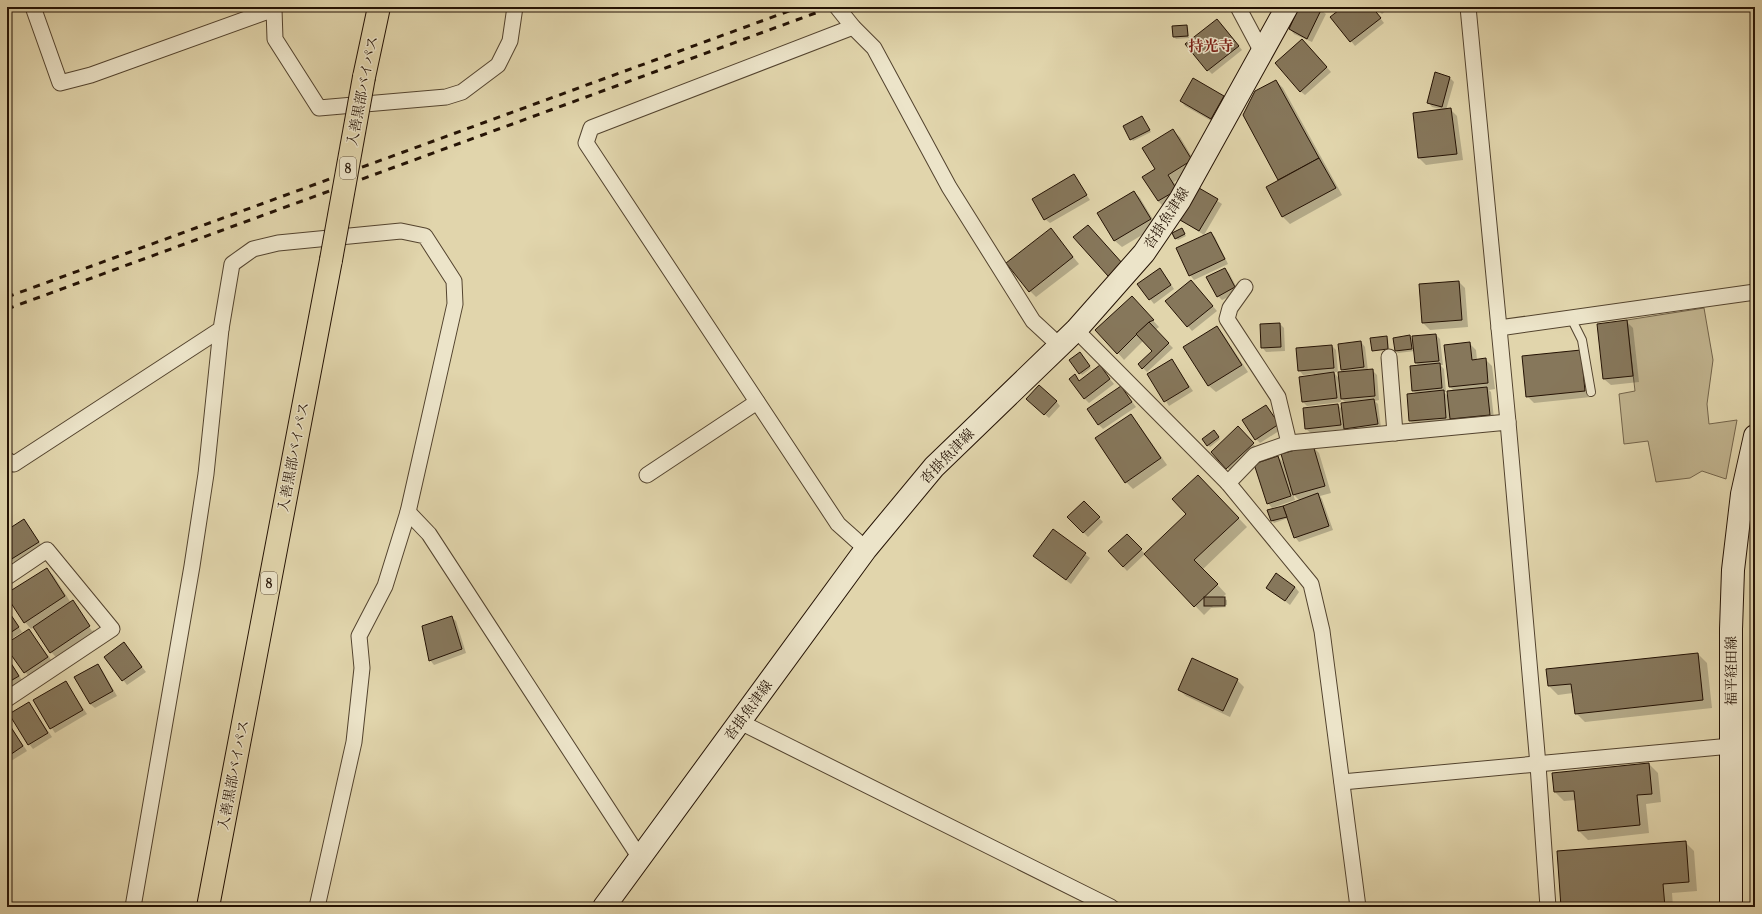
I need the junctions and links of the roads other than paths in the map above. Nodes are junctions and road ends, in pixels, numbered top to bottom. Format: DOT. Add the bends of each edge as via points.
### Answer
graph roads {
  1 [pos="33,7"];
  2 [pos="379,7"];
  3 [pos="515,7"];
  4 [pos="837,7"];
  5 [pos="1238,7"];
  6 [pos="1287,7"];
  7 [pos="1468,7"];
  8 [pos="274,8"];
  9 [pos="853,27"];
  10 [pos="1262,52"];
  11 [pos="1245,287"];
  12 [pos="1755,292"];
  13 [pos="1571,318"];
  14 [pos="1499,328"];
  15 [pos="221,329"];
  16 [pos="1076,330"];
  17 [pos="1060,346"];
  18 [pos="1389,357"];
  19 [pos="1591,392"];
  20 [pos="757,402"];
  21 [pos="1508,422"];
  22 [pos="1395,433"];
  23 [pos="1755,436"];
  24 [pos="1289,443"];
  25 [pos="7,460"];
  26 [pos="647,475"];
  27 [pos="1228,483"];
  28 [pos="1749,495"];
  29 [pos="408,512"];
  30 [pos="866,550"];
  31 [pos="7,577"];
  32 [pos="7,698"];
  33 [pos="740,722"];
  34 [pos="1731,746"];
  35 [pos="1538,765"];
  36 [pos="1342,782"];
  37 [pos="640,858"];
  38 [pos="133,907"];
  39 [pos="208,907"];
  40 [pos="317,907"];
  41 [pos="604,907"];
  42 [pos="1111,907"];
  43 [pos="1358,907"];
  44 [pos="1548,907"];
  45 [pos="1732,907"];
  1 -- 8 [label="street" via="60,83"];
  2 -- 39 [label="highway, 入善黒部バイパス / 8, bridge"];
  3 -- 8 [label="street" via="510,41 498,64 462,92 446,97 319,108 275,38"];
  4 -- 9 [label="street"];
  5 -- 10 [label="street"];
  6 -- 10 [label="main road, 沓掛魚津線"];
  7 -- 14 [label="street"];
  9 -- 17 [label="street" via="874,48 949,187 1033,321"];
  9 -- 20 [label="street" via="591,128 586,143"];
  10 -- 16 [label="main road, 沓掛魚津線" via="1180,200 1144,252"];
  11 -- 24 [label="street" via="1230,308 1227,319 1278,397"];
  12 -- 13 [label="street"];
  13 -- 14 [label="street"];
  13 -- 19 [label="lane" via="1582,340"];
  14 -- 21 [label="street"];
  15 -- 25 [label="street" via="14,464"];
  15 -- 29 [label="street" via="232,264 253,249 278,243 401,231 425,236 454,282 455,304"];
  15 -- 38 [label="street" via="206,474 192,566"];
  16 -- 17 [label="main road, 沓掛魚津線"];
  16 -- 27 [label="street"];
  17 -- 30 [label="main road, 沓掛魚津線" via="934,467"];
  18 -- 22 [label="street"];
  20 -- 26 [label="street"];
  20 -- 30 [label="street" via="838,524"];
  21 -- 22 [label="street"];
  21 -- 35 [label="street"];
  22 -- 24 [label="street"];
  23 -- 28 [label="main road, 福平経田線"];
  24 -- 27 [label="street" via="1255,455"];
  27 -- 36 [label="street" via="1311,584 1322,631"];
  28 -- 34 [label="main road, 福平経田線" via="1733,570"];
  29 -- 37 [label="street" via="430,534"];
  29 -- 40 [label="street" via="385,586 359,636 362,668 354,742"];
  30 -- 33 [label="main road, 沓掛魚津線"];
  31 -- 32 [label="street" via="47,550 112,629"];
  33 -- 37 [label="main road, 沓掛魚津線"];
  33 -- 42 [label="street"];
  34 -- 35 [label="street"];
  34 -- 45 [label="main road, 福平経田線"];
  35 -- 36 [label="street"];
  35 -- 44 [label="street"];
  36 -- 43 [label="street"];
  37 -- 41 [label="main road, 沓掛魚津線"];
}
